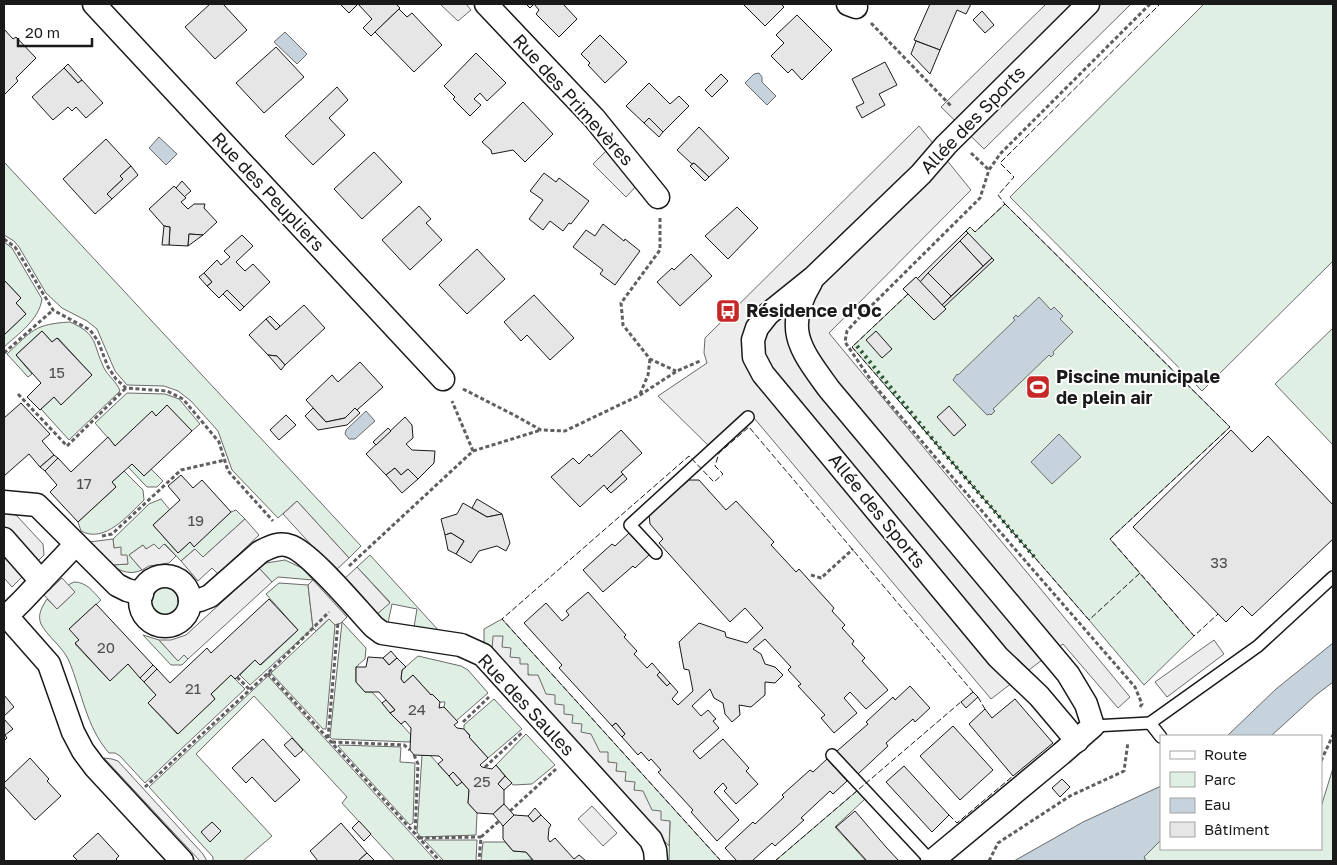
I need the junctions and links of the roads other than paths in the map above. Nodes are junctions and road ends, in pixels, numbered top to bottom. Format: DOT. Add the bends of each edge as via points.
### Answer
graph roads {
  1 [pos="94,4"];
  2 [pos="486,4"];
  3 [pos="1088,4"];
  4 [pos="658,197"];
  5 [pos="814,277"];
  6 [pos="442,379"];
  7 [pos="748,417"];
  8 [pos="4,502"];
  9 [pos="4,539"];
  10 [pos="76,544"];
  11 [pos="656,553"];
  12 [pos="1333,577"];
  13 [pos="42,581"];
  14 [pos="142,594"];
  15 [pos="190,600"];
  16 [pos="5,616"];
  17 [pos="1150,723"];
  18 [pos="1085,733"];
  19 [pos="1160,736"];
  20 [pos="832,755"];
  21 [pos="182,861"];
  22 [pos="656,861"];
  23 [pos="932,861"];
  1 -- 6 [label="street, Rue des Peupliers"];
  2 -- 4 [label="street, Rue des Primevères" via="594,118"];
  3 -- 5 [label="street, Allée des Sports" via="921,174"];
  5 -- 18 [label="street, Allée des Sports" via="798,308 796,324 804,354 1068,674 1086,704"];
  5 -- 18 [label="street, Allée des Sports" via="768,314 757,328 753,340 754,357 763,374 998,657"];
  7 -- 11 [label="lane" via="630,525"];
  8 -- 10 [label="street" via="36,505"];
  9 -- 13 [label="street"];
  10 -- 13 [label="street"];
  10 -- 14 [label="street" via="117,585"];
  12 -- 17 [label="lane" via="1258,646"];
  13 -- 16 [label="street"];
  14 -- 15 [label="street" via="150,581 169,576 186,586"];
  14 -- 15 [label="street" via="141,607 145,617 162,626 181,622 187,614"];
  15 -- 22 [label="street, Rue des Saules" via="210,596 260,552 275,545 291,546 306,555 342,605 382,633 461,645 483,656 651,840"];
  16 -- 21 [label="street" via="49,664 70,725 83,751"];
  17 -- 18 [label="lane"];
  17 -- 19 [label="lane"];
  18 -- 23 [label="street"];
  20 -- 23 [label="lane"];
}
